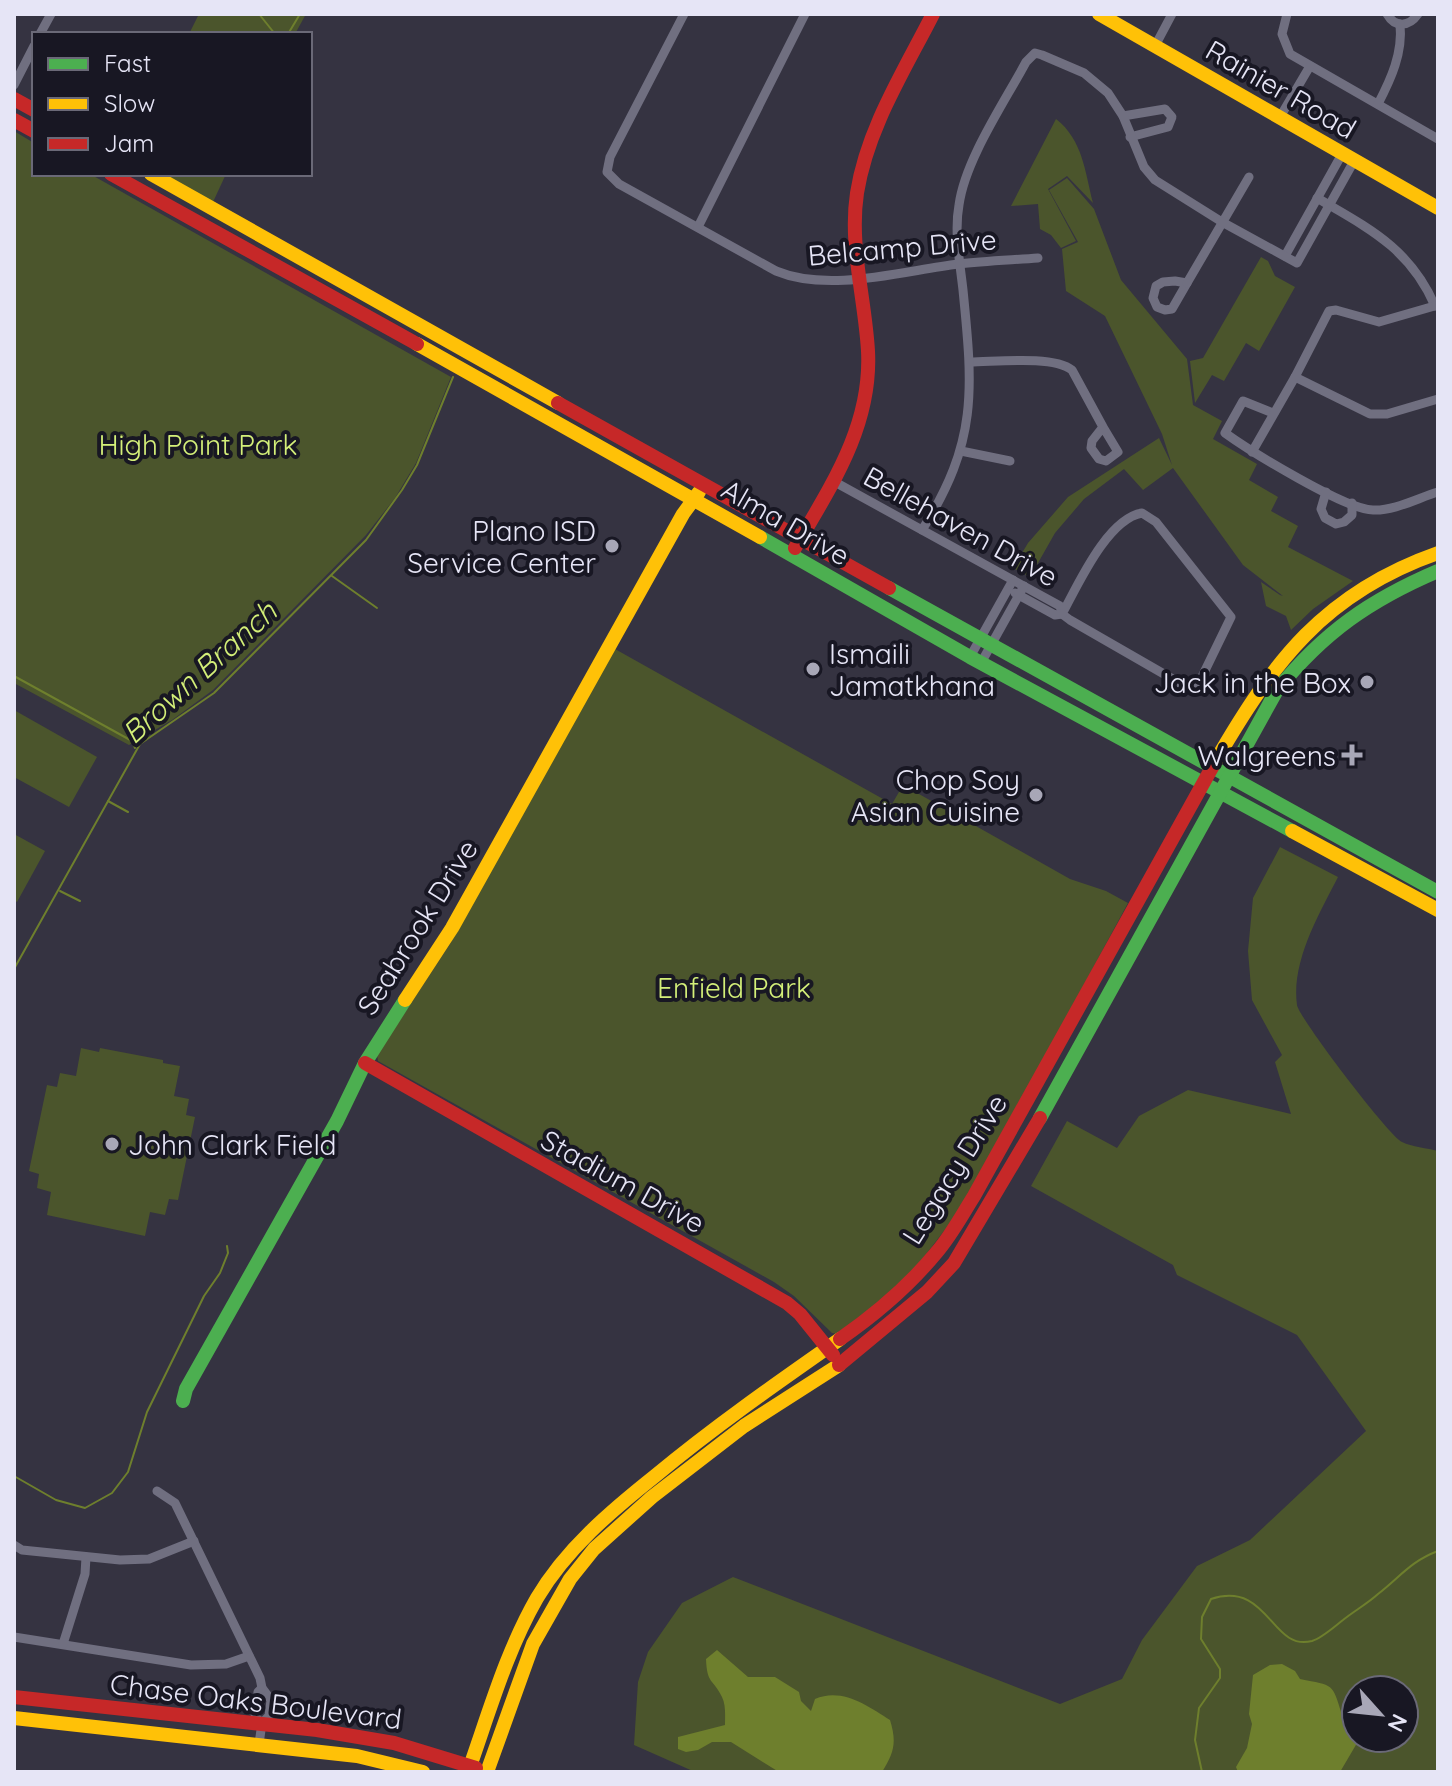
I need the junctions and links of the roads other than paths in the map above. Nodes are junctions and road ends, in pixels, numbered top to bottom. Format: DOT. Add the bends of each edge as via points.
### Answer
graph roads {
  1 [pos="51,14"];
  2 [pos="684,14"];
  3 [pos="805,14"];
  4 [pos="933,14"];
  5 [pos="1099,14"];
  6 [pos="1172,14"];
  7 [pos="1287,14"];
  8 [pos="1387,14"];
  9 [pos="1418,14"];
  10 [pos="1400,24"];
  11 [pos="41,32"];
  12 [pos="1155,46"];
  13 [pos="32,50"];
  14 [pos="1310,66"];
  15 [pos="14,85"];
  16 [pos="14,99"];
  17 [pos="1378,104"];
  18 [pos="32,109"];
  19 [pos="1123,116"];
  20 [pos="1280,117"];
  21 [pos="14,120"];
  22 [pos="32,130"];
  23 [pos="1130,137"];
  24 [pos="1438,139"];
  25 [pos="1348,157"];
  26 [pos="115,176"];
  27 [pos="154,176"];
  28 [pos="1249,177"];
  29 [pos="148,195"];
  30 [pos="1317,198"];
  31 [pos="1329,205"];
  32 [pos="1438,208"];
  33 [pos="1222,222"];
  34 [pos="698,227"];
  35 [pos="1285,256"];
  36 [pos="1038,258"];
  37 [pos="960,264"];
  38 [pos="860,278"];
  39 [pos="1187,283"];
  40 [pos="1436,306"];
  41 [pos="970,362"];
  42 [pos="1295,377"];
  43 [pos="536,391"];
  44 [pos="1438,399"];
  45 [pos="530,407"];
  46 [pos="1273,413"];
  47 [pos="1103,427"];
  48 [pos="961,451"];
  49 [pos="1252,452"];
  50 [pos="1010,461"];
  51 [pos="833,481"];
  52 [pos="704,485"];
  53 [pos="1326,492"];
  54 [pos="1438,492"];
  55 [pos="694,499"];
  56 [pos="1352,503"];
  57 [pos="922,530"];
  58 [pos="800,539"];
  59 [pos="1438,553"];
  60 [pos="792,554"];
  61 [pos="1438,571"];
  62 [pos="1011,584"];
  63 [pos="1022,590"];
  64 [pos="1062,614"];
  65 [pos="1311,638"];
  66 [pos="986,641"];
  67 [pos="975,660"];
  68 [pos="1077,692"];
  69 [pos="1069,711"];
  70 [pos="1213,766"];
  71 [pos="1230,776"];
  72 [pos="1204,785"];
  73 [pos="1220,795"];
  74 [pos="1352,843"];
  75 [pos="1343,858"];
  76 [pos="1438,892"];
  77 [pos="1139,903"];
  78 [pos="1437,908"];
  79 [pos="1156,912"];
  80 [pos="1074,1020"];
  81 [pos="1092,1028"];
  82 [pos="365,1063"];
  83 [pos="828,1349"];
  84 [pos="840,1364"];
  85 [pos="183,1401"];
  86 [pos="648,1490"];
  87 [pos="157,1491"];
  88 [pos="194,1541"];
  89 [pos="14,1545"];
  90 [pos="86,1557"];
  91 [pos="549,1579"];
  92 [pos="562,1590"];
  93 [pos="14,1637"];
  94 [pos="63,1644"];
  95 [pos="249,1656"];
  96 [pos="14,1697"];
  97 [pos="14,1718"];
  98 [pos="262,1723"];
  99 [pos="259,1744"];
  100 [pos="469,1769"];
  101 [pos="423,1772"];
  102 [pos="487,1772"];
  1 -- 11 [label="street"];
  2 -- 34 [label="street, Belcamp Drive" via="607,172 619,184"];
  3 -- 34 [label="street"];
  4 -- 38 [label="main road" via="864,159 855,212"];
  5 -- 12 [label="main road, Rainier Road"];
  6 -- 12 [label="street"];
  7 -- 14 [label="street" via="1282,34 1286,49"];
  8 -- 10 [label="street"];
  9 -- 10 [label="street"];
  10 -- 17 [label="street" via="1399,53"];
  12 -- 20 [label="main road, Rainier Road"];
  13 -- 15 [label="street"];
  14 -- 17 [label="street"];
  14 -- 20 [label="street"];
  16 -- 18 [label="main road"];
  17 -- 24 [label="street"];
  19 -- 23 [label="street"];
  19 -- 23 [label="street" via="1165,109 1172,117 1168,127"];
  19 -- 37 [label="street" via="1108,93 1084,73 1035,53 966,178 957,216"];
  20 -- 25 [label="main road, Rainier Road"];
  21 -- 22 [label="main road"];
  23 -- 33 [label="street" via="1155,180"];
  25 -- 30 [label="street"];
  25 -- 31 [label="street"];
  25 -- 32 [label="main road, Rainier Road"];
  26 -- 29 [label="main road, Alma Drive"];
  27 -- 29 [label="main road"];
  27 -- 43 [label="main road, Alma Drive"];
  28 -- 33 [label="street"];
  29 -- 45 [label="main road, Alma Drive"];
  30 -- 31 [label="street"];
  30 -- 35 [label="street"];
  31 -- 35 [label="street" via="1297,263"];
  31 -- 40 [label="street" via="1399,251"];
  33 -- 35 [label="street"];
  33 -- 39 [label="street"];
  34 -- 38 [label="street, Belcamp Drive" via="790,277"];
  36 -- 37 [label="street, Belcamp Drive"];
  37 -- 38 [label="street, Belcamp Drive"];
  37 -- 41 [label="street"];
  38 -- 51 [label="main road" via="867,389 854,441"];
  40 -- 42 [label="street" via="1379,322 1333,309"];
  41 -- 47 [label="street" via="1067,366"];
  41 -- 48 [label="street"];
  42 -- 44 [label="street" via="1370,414"];
  42 -- 46 [label="street"];
  43 -- 45 [label="main road"];
  43 -- 52 [label="main road, Alma Drive"];
  45 -- 55 [label="main road, Alma Drive"];
  46 -- 49 [label="street"];
  46 -- 49 [label="street" via="1243,401 1225,433"];
  48 -- 50 [label="street"];
  48 -- 57 [label="street"];
  49 -- 53 [label="street"];
  51 -- 57 [label="street, Bellehaven Drive"];
  51 -- 58 [label="main road"];
  52 -- 55 [label="main road, Seabrook Drive"];
  52 -- 58 [label="main road, Alma Drive"];
  53 -- 56 [label="street"];
  53 -- 56 [label="street" via="1321,509 1336,524 1352,515"];
  54 -- 56 [label="street" via="1374,510"];
  55 -- 60 [label="main road, Alma Drive"];
  55 -- 82 [label="main road, Seabrook Drive" via="452,928"];
  57 -- 62 [label="street, Bellehaven Drive"];
  58 -- 60 [label="main road"];
  58 -- 66 [label="main road, Alma Drive"];
  59 -- 65 [label="main road, Legacy Drive" via="1347,596"];
  60 -- 67 [label="main road, Alma Drive"];
  61 -- 65 [label="main road, Legacy Drive" via="1391,590"];
  62 -- 63 [label="street, Bellehaven Drive"];
  62 -- 66 [label="street"];
  63 -- 64 [label="street, Bellehaven Drive" via="1060,606"];
  63 -- 66 [label="street"];
  64 -- 64 [label="street, Bellehaven Drive" via="1195,689 1231,617 1156,522 1142,513 1130,517 1099,547"];
  65 -- 70 [label="main road, Legacy Drive" via="1262,684"];
  65 -- 71 [label="main road, Legacy Drive"];
  66 -- 67 [label="street"];
  66 -- 68 [label="main road, Alma Drive"];
  67 -- 69 [label="main road, Alma Drive"];
  68 -- 69 [label="main road"];
  68 -- 70 [label="main road, Alma Drive"];
  69 -- 72 [label="main road, Alma Drive"];
  70 -- 71 [label="main road, Alma Drive"];
  70 -- 72 [label="main road, Legacy Drive"];
  71 -- 73 [label="main road, Legacy Drive"];
  71 -- 74 [label="main road, Alma Drive"];
  72 -- 73 [label="main road, Alma Drive"];
  72 -- 77 [label="main road, Legacy Drive"];
  73 -- 75 [label="main road, Alma Drive"];
  73 -- 79 [label="main road, Legacy Drive"];
  74 -- 75 [label="main road"];
  74 -- 76 [label="main road, Alma Drive"];
  75 -- 78 [label="main road, Alma Drive"];
  76 -- 78 [label="street"];
  77 -- 79 [label="main road"];
  77 -- 80 [label="main road, Legacy Drive"];
  79 -- 81 [label="main road, Legacy Drive"];
  80 -- 81 [label="main road"];
  80 -- 83 [label="main road, Legacy Drive" via="938,1251 872,1317"];
  81 -- 84 [label="main road, Legacy Drive" via="954,1263 906,1311"];
  82 -- 83 [label="main road, Stadium Drive" via="787,1303"];
  82 -- 85 [label="main road, Seabrook Drive"];
  83 -- 84 [label="main road, Stadium Drive"];
  83 -- 86 [label="main road, Legacy Drive" via="760,1393"];
  84 -- 86 [label="main road, Legacy Drive"];
  86 -- 91 [label="main road, Legacy Drive" via="588,1534"];
  86 -- 92 [label="main road, Legacy Drive"];
  87 -- 88 [label="street" via="175,1503"];
  88 -- 90 [label="street" via="149,1559"];
  88 -- 95 [label="street"];
  89 -- 90 [label="street"];
  90 -- 94 [label="street"];
  91 -- 92 [label="main road"];
  91 -- 100 [label="main road, Legacy Drive" via="515,1639"];
  92 -- 102 [label="main road, Legacy Drive" via="528,1656"];
  93 -- 94 [label="street"];
  94 -- 95 [label="street" via="191,1665 226,1664"];
  95 -- 98 [label="street" via="262,1688 255,1717"];
  96 -- 98 [label="main road, Chase Oaks Boulevard"];
  97 -- 99 [label="main road, Chase Oaks Boulevard"];
  98 -- 99 [label="street"];
  98 -- 100 [label="main road, Chase Oaks Boulevard" via="374,1739"];
  99 -- 101 [label="main road, Chase Oaks Boulevard" via="360,1756"];
  100 -- 102 [label="main road, Chase Oaks Boulevard"];
}
